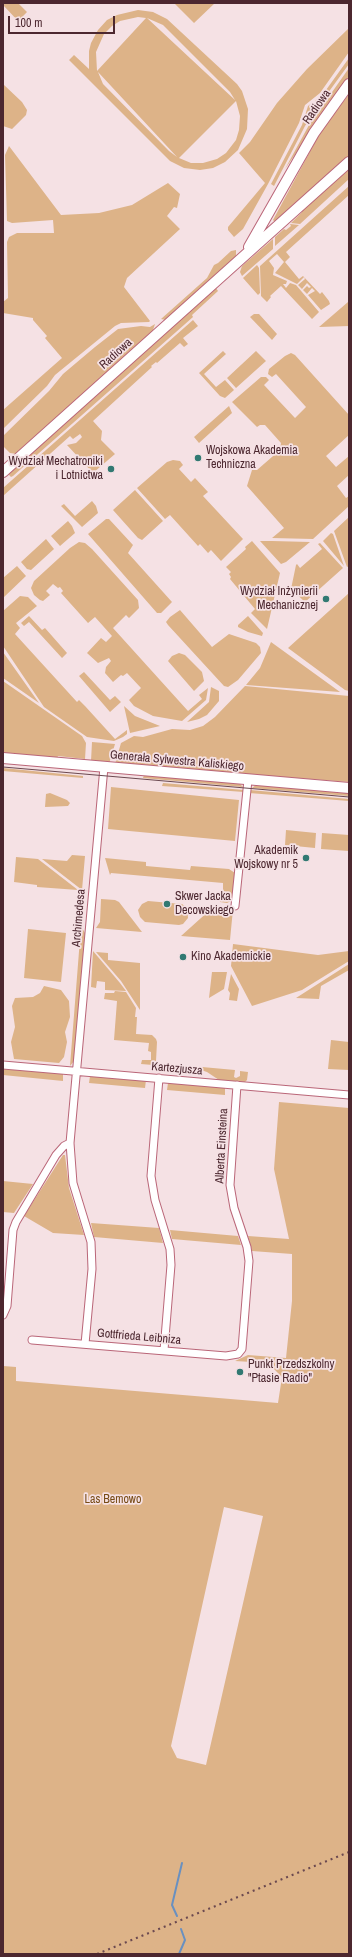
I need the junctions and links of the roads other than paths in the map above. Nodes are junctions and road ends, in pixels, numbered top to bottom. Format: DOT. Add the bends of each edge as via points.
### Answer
graph roads {
  1 [pos="349,84"];
  2 [pos="349,162"];
  3 [pos="264,232"];
  4 [pos="3,472"];
  5 [pos="3,758"];
  6 [pos="104,767"];
  7 [pos="248,780"];
  8 [pos="349,788"];
  9 [pos="235,906"];
  10 [pos="3,1065"];
  11 [pos="77,1071"];
  12 [pos="159,1078"];
  13 [pos="237,1085"];
  14 [pos="349,1095"];
  15 [pos="70,1143"];
  16 [pos="3,1315"];
  17 [pos="32,1340"];
  18 [pos="85,1344"];
  19 [pos="242,1349"];
  20 [pos="164,1350"];
  1 -- 3 [label="main road, Radiowa" via="314,133"];
  2 -- 3 [label="main road, Radiowa"];
  3 -- 4 [label="main road, Radiowa" via="246,254"];
  5 -- 6 [label="main road, Generała Sylwestra Kaliskiego"];
  6 -- 7 [label="main road, Generała Sylwestra Kaliskiego"];
  6 -- 11 [label="street, Archimedesa"];
  7 -- 8 [label="main road, Generała Sylwestra Kaliskiego"];
  7 -- 9 [label="street"];
  10 -- 11 [label="street, Kartezjusza"];
  11 -- 12 [label="street, Kartezjusza"];
  11 -- 15 [label="street, Archimedesa"];
  12 -- 13 [label="street, Kartezjusza"];
  12 -- 20 [label="street" via="151,1176 155,1200 170,1249"];
  13 -- 14 [label="street, Kartezjusza"];
  13 -- 19 [label="street, Alberta Einsteina" via="230,1185 248,1254"];
  15 -- 16 [label="street" via="56,1155 16,1222 13,1230 7,1306"];
  15 -- 18 [label="street, Archimedesa" via="73,1184 91,1242 92,1269"];
  17 -- 18 [label="street, Gottfrieda Leibniza"];
  18 -- 20 [label="street, Gottfrieda Leibniza"];
  19 -- 20 [label="street, Gottfrieda Leibniza" via="238,1354 226,1356"];
}
